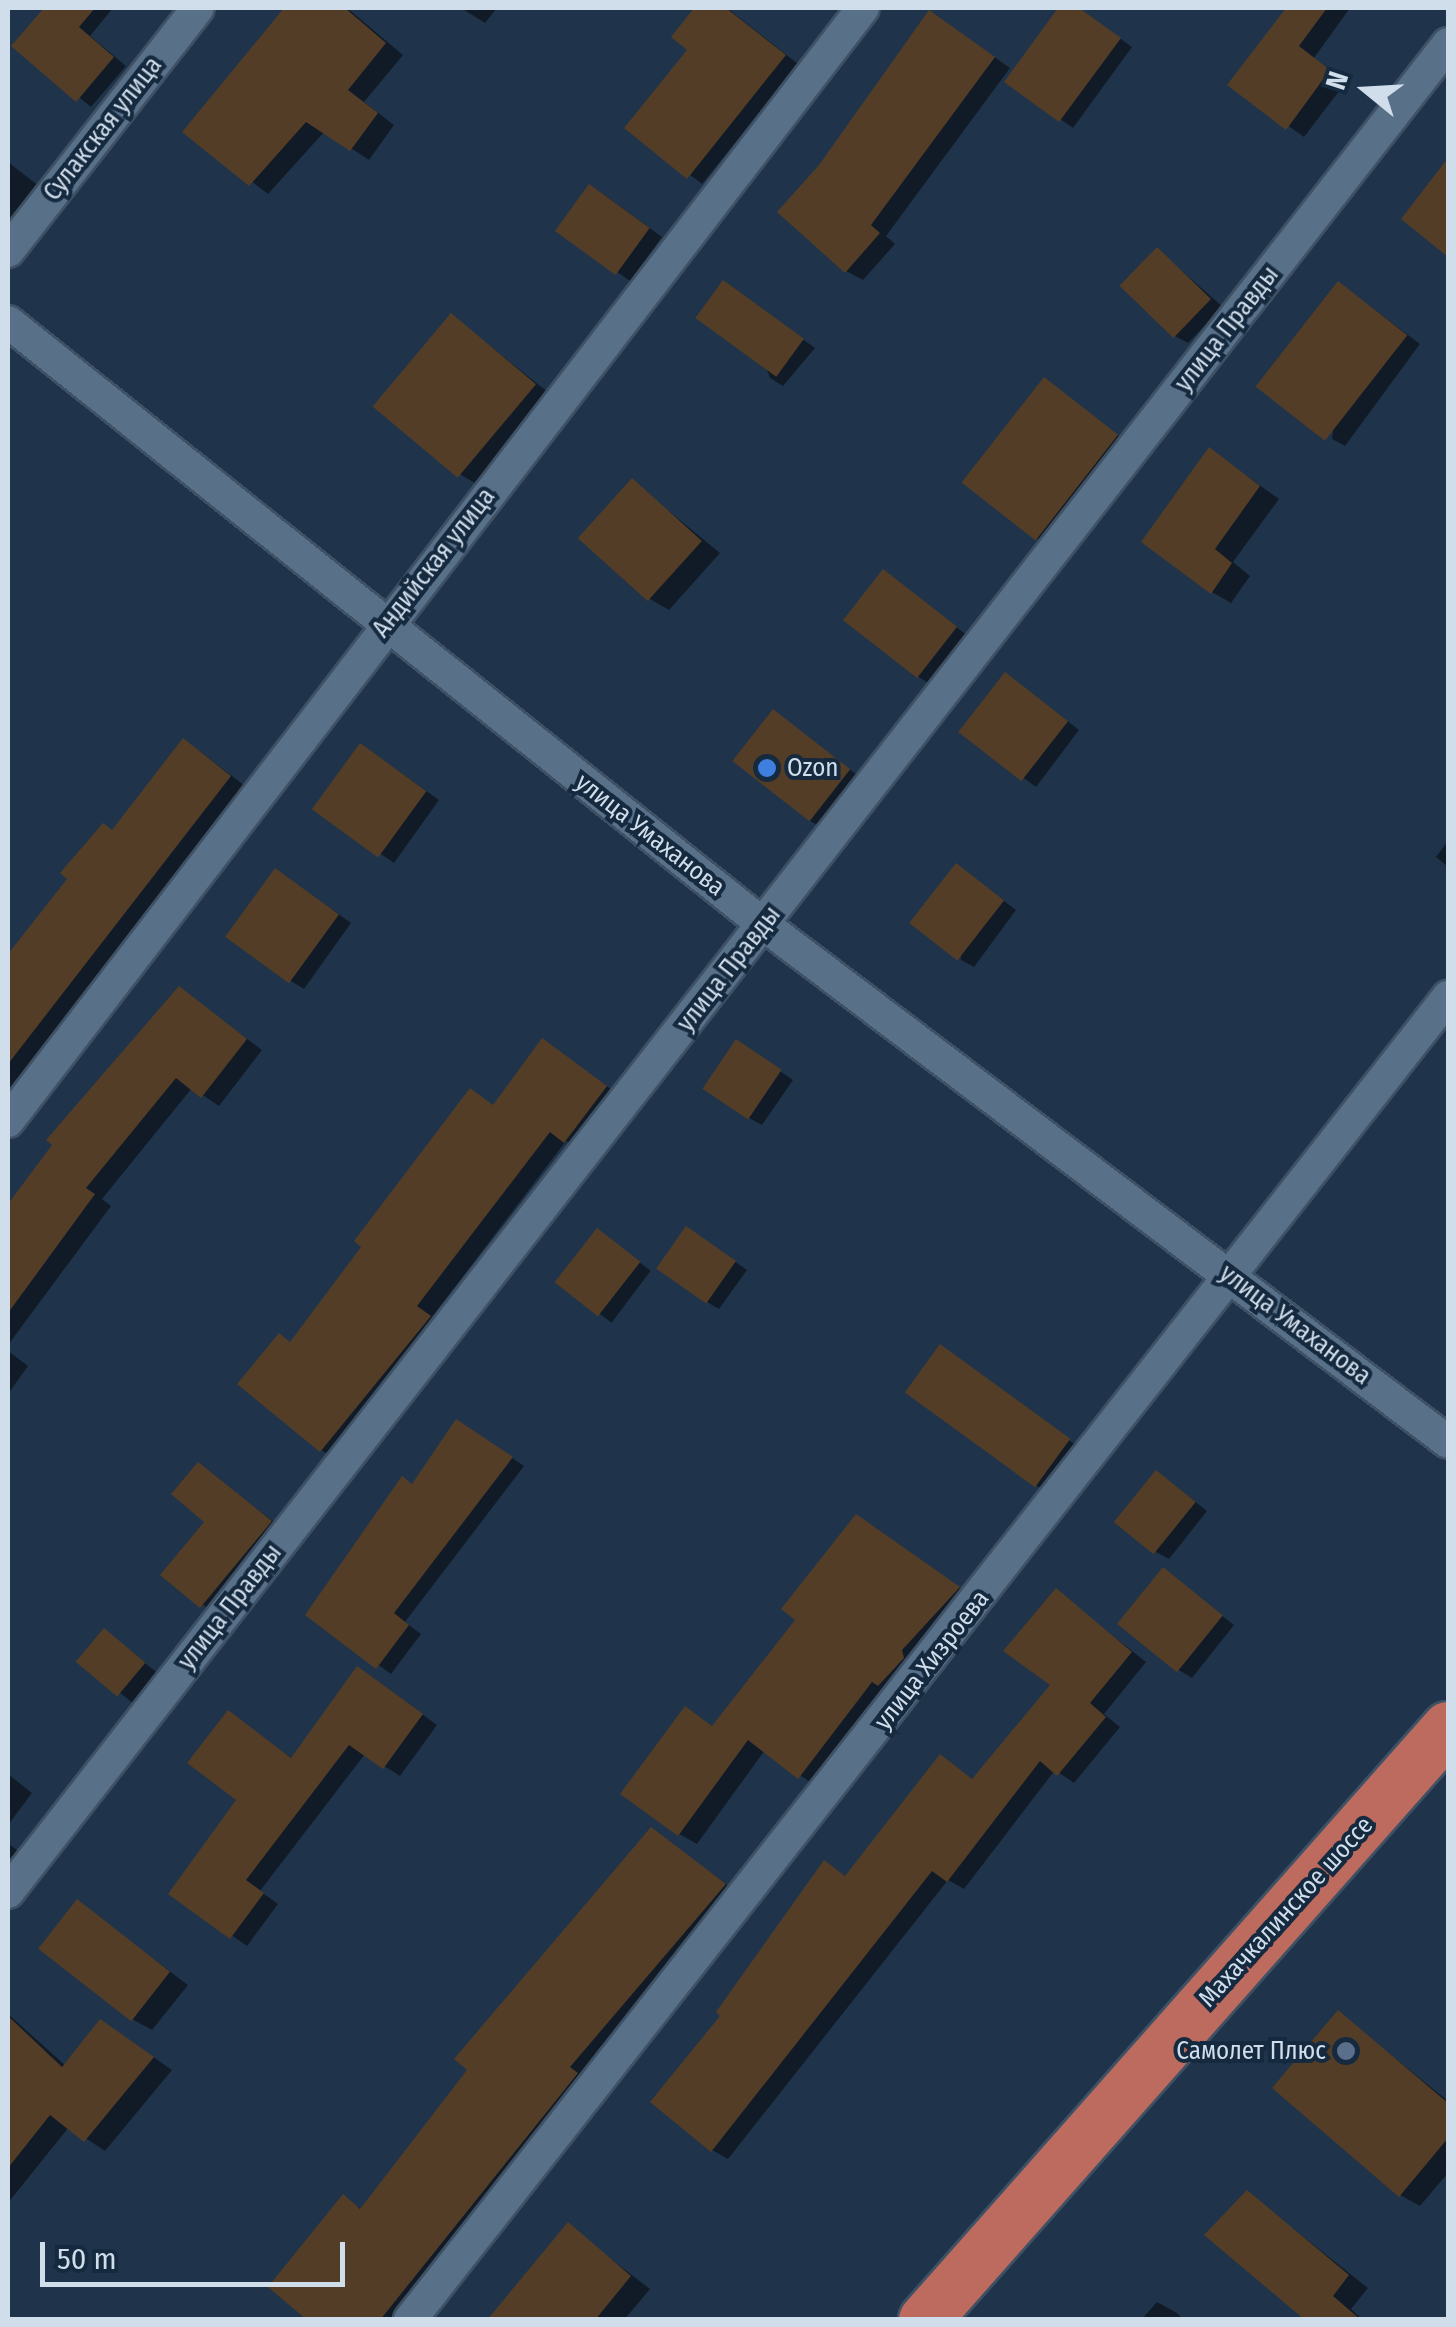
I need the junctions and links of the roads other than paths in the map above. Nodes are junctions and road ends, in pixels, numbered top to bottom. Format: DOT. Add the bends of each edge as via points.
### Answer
graph roads {
  1 [pos="198,8"];
  2 [pos="862,8"];
  3 [pos="1448,44"];
  4 [pos="8,252"];
  5 [pos="8,322"];
  6 [pos="385,626"];
  7 [pos="764,925"];
  8 [pos="1448,997"];
  9 [pos="8,1122"];
  10 [pos="1234,1278"];
  11 [pos="1448,1442"];
  12 [pos="1448,1728"];
  13 [pos="8,1892"];
  14 [pos="938,2315"];
  15 [pos="410,2320"];
  1 -- 4 [label="street, Сулакская улица"];
  2 -- 6 [label="street, Андийская улица"];
  3 -- 7 [label="street, улица Правды"];
  5 -- 6 [label="street, улица Умаханова"];
  6 -- 7 [label="street, улица Умаханова"];
  6 -- 9 [label="street, Андийская улица"];
  7 -- 10 [label="street, улица Умаханова"];
  7 -- 13 [label="street, улица Правды"];
  8 -- 10 [label="street, улица Хизроева"];
  10 -- 11 [label="street, улица Умаханова"];
  10 -- 15 [label="street, улица Хизроева"];
  12 -- 14 [label="highway, Махачкалинское шоссе"];
}
